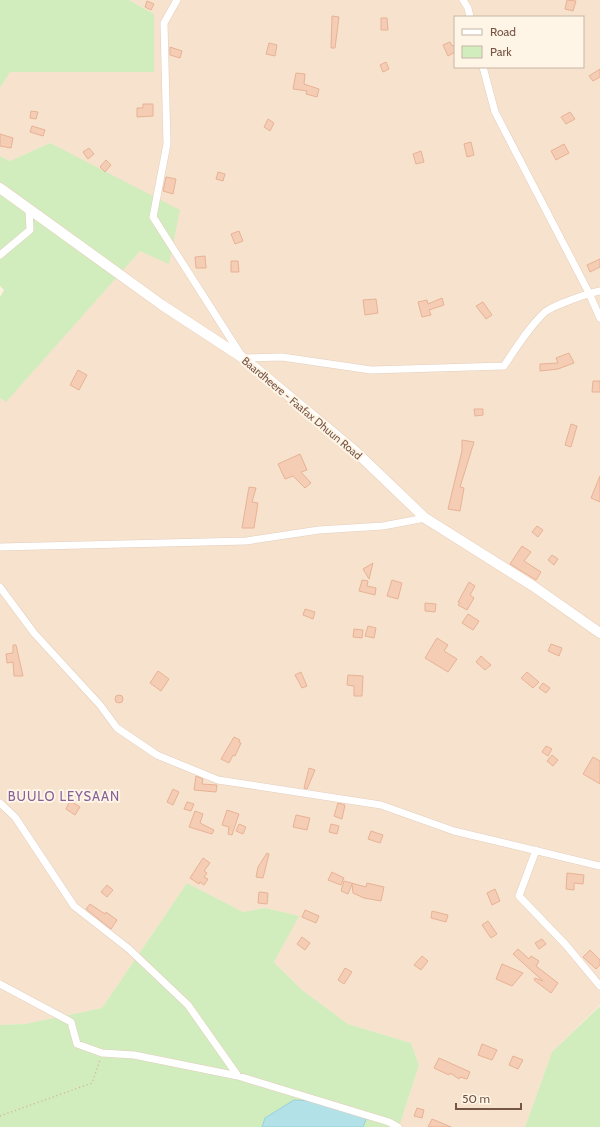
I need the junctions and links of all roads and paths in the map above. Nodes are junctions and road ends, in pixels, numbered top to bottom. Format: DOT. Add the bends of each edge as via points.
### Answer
graph roads {
  1 [pos="177,0"];
  2 [pos="462,0"];
  3 [pos="470,16"];
  4 [pos="483,68"];
  5 [pos="0,188"];
  6 [pos="29,209"];
  7 [pos="0,255"];
  8 [pos="600,291"];
  9 [pos="589,293"];
  10 [pos="600,318"];
  11 [pos="243,358"];
  12 [pos="425,518"];
  13 [pos="0,547"];
  14 [pos="0,587"];
  15 [pos="600,633"];
  16 [pos="0,803"];
  17 [pos="536,850"];
  18 [pos="600,866"];
  19 [pos="0,984"];
  20 [pos="600,986"];
  21 [pos="102,1053"];
  22 [pos="238,1076"];
  23 [pos="0,1116"];
  24 [pos="398,1127"];
  1 -- 11 [label="street" via="164,23 167,144 153,218"];
  2 -- 3 [label="street"];
  4 -- 9 [label="street" via="495,112"];
  5 -- 6 [label="main road, Baardheere - Faafax Dhuun Road"];
  6 -- 7 [label="street" via="30,230"];
  6 -- 11 [label="main road, Baardheere - Faafax Dhuun Road" via="162,305"];
  8 -- 9 [label="street"];
  9 -- 10 [label="street"];
  9 -- 11 [label="street" via="546,311 504,366 371,370 282,357"];
  11 -- 12 [label="main road, Baardheere - Faafax Dhuun Road" via="354,450"];
  12 -- 13 [label="street" via="383,526 319,530 246,541"];
  12 -- 15 [label="main road, Baardheere - Faafax Dhuun Road" via="533,586"];
  14 -- 17 [label="street" via="34,633 100,705 116,728 157,755 218,780 381,805 454,831"];
  16 -- 22 [label="street" via="15,817 74,906 129,949 188,1005"];
  17 -- 18 [label="street"];
  17 -- 20 [label="street" via="519,896 566,945"];
  19 -- 21 [label="street" via="71,1022 77,1044"];
  21 -- 22 [label="street" via="134,1055"];
  21 -- 23 [label="path" via="92,1083"];
  22 -- 24 [label="street" via="389,1122"];
}
